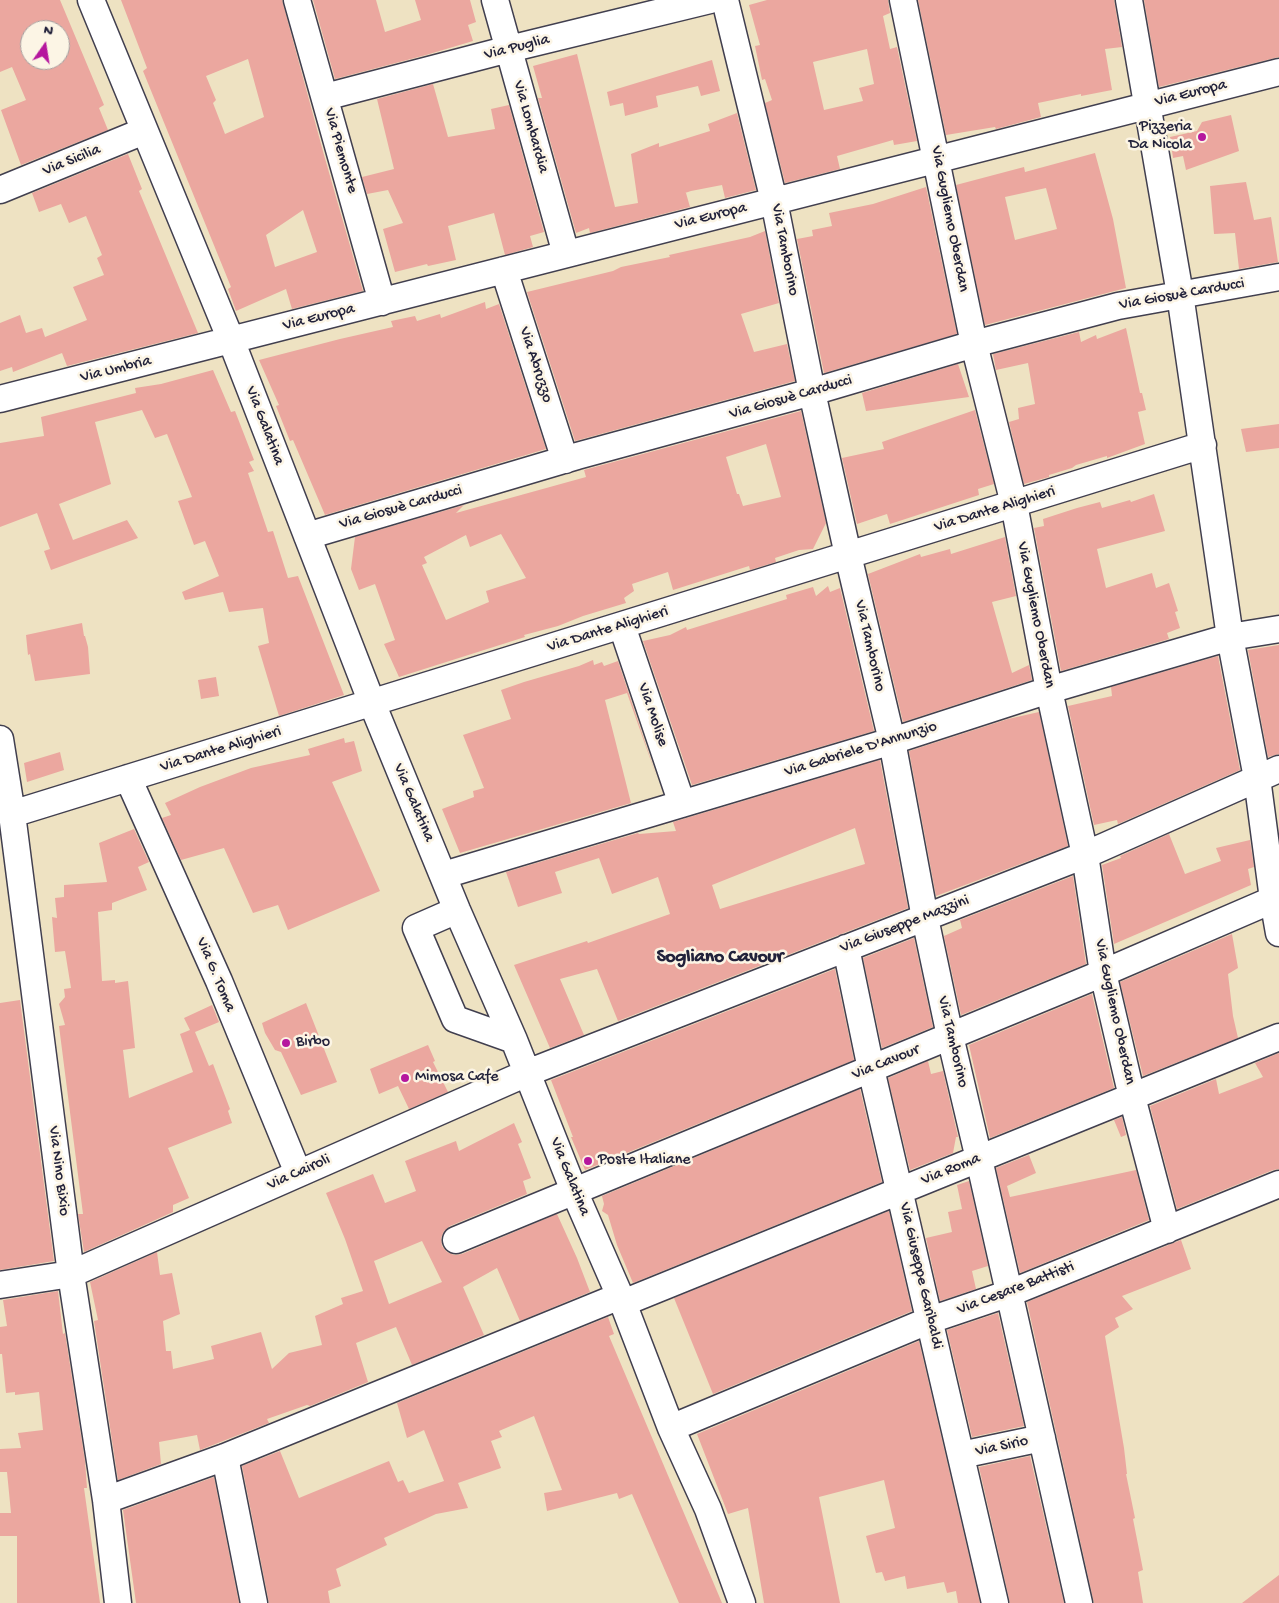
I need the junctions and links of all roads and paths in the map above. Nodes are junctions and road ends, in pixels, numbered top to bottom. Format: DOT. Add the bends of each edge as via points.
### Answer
graph roads {
  1 [pos="91,0"];
  2 [pos="296,0"];
  3 [pos="495,0"];
  4 [pos="710,0"];
  5 [pos="725,0"];
  6 [pos="903,0"];
  7 [pos="1129,0"];
  8 [pos="509,50"];
  9 [pos="1279,72"];
  10 [pos="325,97"];
  11 [pos="1148,105"];
  12 [pos="144,131"];
  13 [pos="937,160"];
  14 [pos="0,190"];
  15 [pos="774,201"];
  16 [pos="566,254"];
  17 [pos="504,270"];
  18 [pos="1279,277"];
  19 [pos="1180,294"];
  20 [pos="382,302"];
  21 [pos="231,340"];
  22 [pos="974,344"];
  23 [pos="812,392"];
  24 [pos="0,399"];
  25 [pos="1203,445"];
  26 [pos="565,460"];
  27 [pos="1014,504"];
  28 [pos="307,536"];
  29 [pos="848,555"];
  30 [pos="622,626"];
  31 [pos="1279,629"];
  32 [pos="1230,637"];
  33 [pos="1049,690"];
  34 [pos="372,703"];
  35 [pos="0,739"];
  36 [pos="892,741"];
  37 [pos="1268,774"];
  38 [pos="128,778"];
  39 [pos="682,804"];
  40 [pos="9,827"];
  41 [pos="1085,855"];
  42 [pos="444,875"];
  43 [pos="1276,898"];
  44 [pos="457,910"];
  45 [pos="925,918"];
  46 [pos="1279,932"];
  47 [pos="846,948"];
  48 [pos="1103,973"];
  49 [pos="950,1036"];
  50 [pos="1279,1037"];
  51 [pos="514,1040"];
  52 [pos="871,1068"];
  53 [pos="527,1073"];
  54 [pos="1132,1097"];
  55 [pos="979,1159"];
  56 [pos="298,1173"];
  57 [pos="1279,1184"];
  58 [pos="574,1191"];
  59 [pos="900,1191"];
  60 [pos="1166,1230"];
  61 [pos="456,1240"];
  62 [pos="71,1274"];
  63 [pos="0,1285"];
  64 [pos="1010,1293"];
  65 [pos="622,1300"];
  66 [pos="930,1320"];
  67 [pos="671,1428"];
  68 [pos="1042,1438"];
  69 [pos="961,1455"];
  70 [pos="225,1457"];
  71 [pos="106,1500"];
  72 [pos="118,1603"];
  73 [pos="254,1603"];
  74 [pos="742,1603"];
  75 [pos="995,1603"];
  76 [pos="1079,1603"];
  1 -- 12 [label="street, Via Galatina"];
  2 -- 10 [label="street, Via Piemonte"];
  3 -- 8 [label="street, Via Lombardia"];
  4 -- 8 [label="street, Via Puglia"];
  5 -- 15 [label="street, Via Tamborino"];
  6 -- 13 [label="street, Via Gugliemo Oberdan"];
  7 -- 11 [label="street"];
  8 -- 10 [label="street, Via Puglia"];
  8 -- 16 [label="street, Via Lombardia"];
  9 -- 11 [label="street, Via Europa"];
  10 -- 20 [label="street, Via Piemonte"];
  11 -- 13 [label="street, Via Europa"];
  11 -- 19 [label="street"];
  12 -- 14 [label="street, Via Sicilia"];
  12 -- 21 [label="street, Via Galatina"];
  13 -- 15 [label="street, Via Europa"];
  13 -- 22 [label="street, Via Gugliemo Oberdan"];
  15 -- 16 [label="street, Via Europa"];
  15 -- 23 [label="street, Via Tamborino"];
  16 -- 17 [label="street, Via Europa"];
  17 -- 20 [label="street, Via Europa"];
  17 -- 26 [label="street, Via Abruzzo"];
  18 -- 19 [label="street, Via Giosuè Carducci"];
  19 -- 22 [label="street, Via Giosuè Carducci" via="1118,306"];
  19 -- 25 [label="street"];
  20 -- 21 [label="street, Via Europa"];
  21 -- 24 [label="street, Via Umbria"];
  21 -- 28 [label="street, Via Galatina"];
  22 -- 23 [label="street, Via Giosuè Carducci"];
  22 -- 27 [label="street, Via Gugliemo Oberdan"];
  23 -- 26 [label="street, Via Giosuè Carducci"];
  23 -- 29 [label="street, Via Tamborino"];
  25 -- 27 [label="street, Via Dante Alighieri"];
  25 -- 32 [label="street"];
  26 -- 28 [label="street, Via Giosuè Carducci"];
  27 -- 29 [label="street, Via Dante Alighieri"];
  27 -- 33 [label="street, Via Gugliemo Oberdan"];
  28 -- 34 [label="street, Via Galatina"];
  29 -- 30 [label="street, Via Dante Alighieri"];
  29 -- 36 [label="street, Via Tamborino"];
  30 -- 34 [label="street, Via Dante Alighieri"];
  30 -- 39 [label="street, Via Molise"];
  31 -- 32 [label="street, Via Gabriele D'Annunzio"];
  32 -- 33 [label="street, Via Gabriele D'Annunzio"];
  32 -- 37 [label="street"];
  33 -- 36 [label="street, Via Gabriele D'Annunzio"];
  33 -- 41 [label="street, Via Gugliemo Oberdan"];
  34 -- 38 [label="street, Via Dante Alighieri"];
  34 -- 42 [label="street, Via Galatina"];
  35 -- 40 [label="street, Via Nino Bixio"];
  36 -- 39 [label="street, Via Gabriele D'Annunzio"];
  36 -- 45 [label="street, Via Tamborino"];
  37 -- 41 [label="street, Via Giuseppe Mazzini"];
  37 -- 43 [label="street"];
  38 -- 40 [label="street, Via Dante Alighieri"];
  38 -- 56 [label="street, Via G. Toma" via="219,982"];
  39 -- 42 [label="street, Via Gabriele D'Annunzio"];
  40 -- 62 [label="street, Via Nino Bixio"];
  41 -- 45 [label="street, Via Giuseppe Mazzini"];
  41 -- 48 [label="street, Via Gugliemo Oberdan"];
  42 -- 44 [label="street, Via Galatina"];
  43 -- 46 [label="street"];
  43 -- 48 [label="street, Via Cavour"];
  44 -- 51 [label="street, Via Galatina"];
  44 -- 51 [label="street" via="416,928 455,1019"];
  45 -- 47 [label="street, Via Giuseppe Mazzini"];
  45 -- 49 [label="street, Via Tamborino"];
  47 -- 52 [label="street, Via Giuseppe Garibaldi"];
  47 -- 53 [label="street, Via Giuseppe Mazzini"];
  48 -- 49 [label="street, Via Cavour"];
  48 -- 54 [label="street, Via Gugliemo Oberdan"];
  49 -- 52 [label="street, Via Cavour"];
  49 -- 55 [label="street, Via Tamborino"];
  50 -- 54 [label="street, Via Roma"];
  51 -- 53 [label="street, Via Galatina"];
  52 -- 58 [label="street, Via Cavour"];
  52 -- 59 [label="street, Via Giuseppe Garibaldi"];
  53 -- 56 [label="street, Via Cairoli"];
  53 -- 58 [label="street, Via Galatina"];
  54 -- 55 [label="street, Via Roma"];
  54 -- 60 [label="street, Via Gugliemo Oberdan"];
  55 -- 59 [label="street, Via Roma"];
  55 -- 64 [label="street, Via Tamborino"];
  56 -- 62 [label="street, Via Cairoli"];
  57 -- 60 [label="street, Via Cesare Battisti"];
  58 -- 61 [label="street, Via Cavour"];
  58 -- 65 [label="street, Via Galatina"];
  59 -- 65 [label="street, Via Roma"];
  59 -- 66 [label="street, Via Giuseppe Garibaldi"];
  60 -- 64 [label="street, Via Cesare Battisti"];
  62 -- 63 [label="street, Via Cairoli"];
  62 -- 71 [label="street, Via Nino Bixio"];
  64 -- 66 [label="street, Via Cesare Battisti"];
  64 -- 68 [label="street, Via Tamborino"];
  65 -- 67 [label="street, Via Galatina"];
  65 -- 70 [label="street, Via Roma"];
  66 -- 67 [label="street, Via Cesare Battisti"];
  66 -- 69 [label="street, Via Giuseppe Garibaldi"];
  67 -- 74 [label="street, Via Galatina" via="708,1509"];
  68 -- 69 [label="street, Via Sirio"];
  68 -- 76 [label="street, Via Tamborino"];
  69 -- 75 [label="street, Via Giuseppe Garibaldi"];
  70 -- 71 [label="street, Via Roma"];
  70 -- 73 [label="street"];
  71 -- 72 [label="street, Via Nino Bixio"];
}
